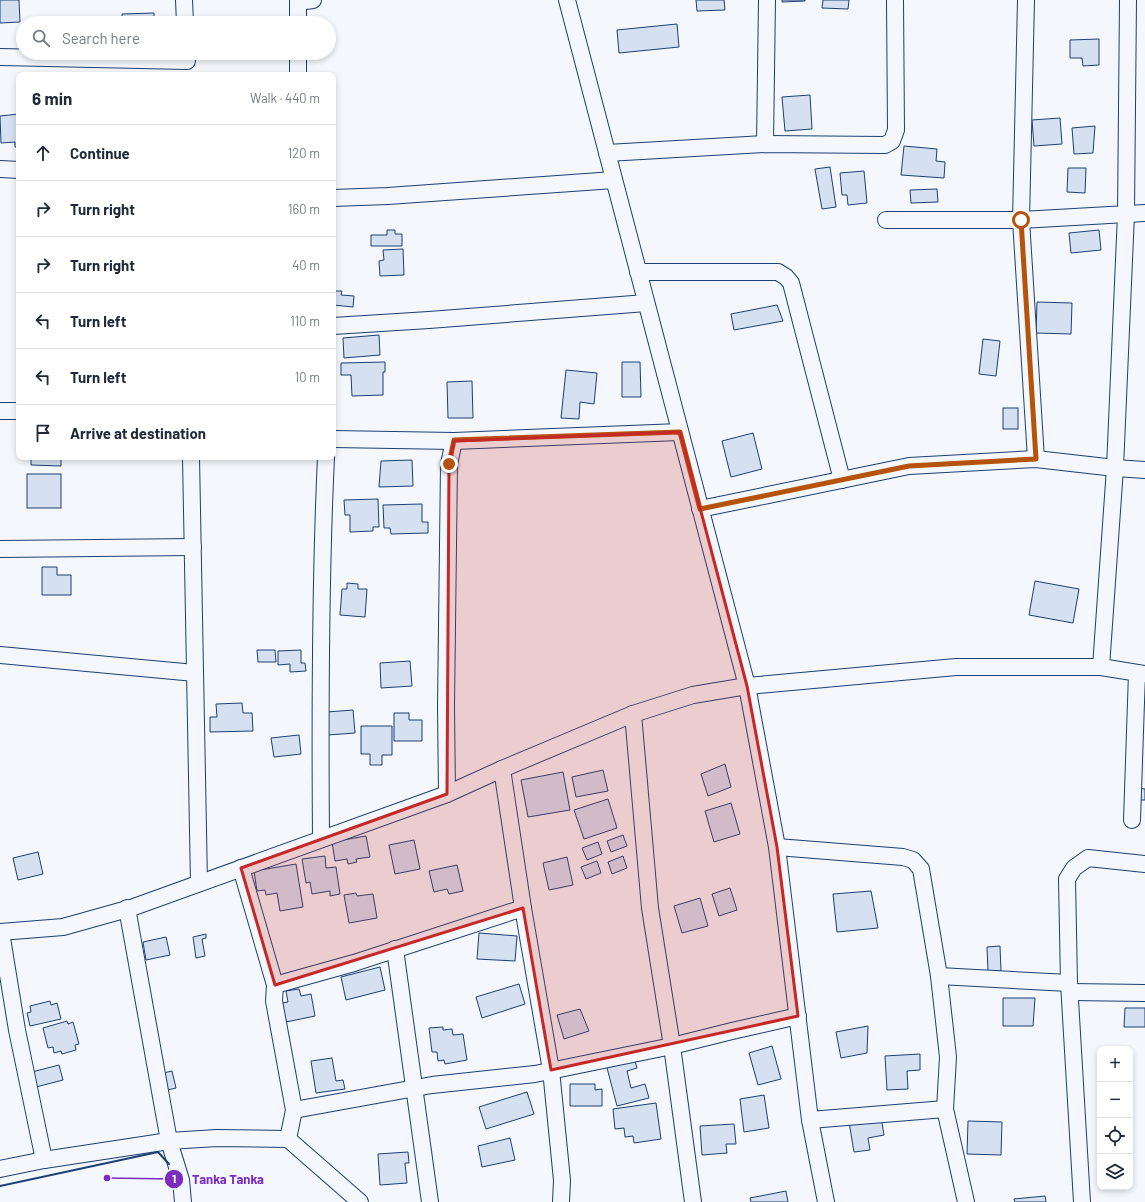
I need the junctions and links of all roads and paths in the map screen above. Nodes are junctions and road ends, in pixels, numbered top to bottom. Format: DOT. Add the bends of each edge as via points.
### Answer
graph roads {
  1 [pos="184,0"];
  2 [pos="567,0"];
  3 [pos="766,0"];
  4 [pos="895,0"];
  5 [pos="1026,0"];
  6 [pos="1128,0"];
  7 [pos="303,1"];
  8 [pos="185,16"];
  9 [pos="300,16"];
  10 [pos="0,57"];
  11 [pos="16,58"];
  12 [pos="94,60"];
  13 [pos="298,60"];
  14 [pos="187,63"];
  15 [pos="298,72"];
  16 [pos="765,144"];
  17 [pos="607,154"];
  18 [pos="0,169"];
  19 [pos="16,170"];
  20 [pos="614,180"];
  21 [pos="336,198"];
  22 [pos="1145,213"];
  23 [pos="1126,214"];
  24 [pos="886,220"];
  25 [pos="1021,220"];
  26 [pos="638,272"];
  27 [pos="646,303"];
  28 [pos="336,326"];
  29 [pos="1,410"];
  30 [pos="16,412"];
  31 [pos="680,432"];
  32 [pos="336,440"];
  33 [pos="454,440"];
  34 [pos="1036,459"];
  35 [pos="191,460"];
  36 [pos="326,460"];
  37 [pos="1115,468"];
  38 [pos="1145,470"];
  39 [pos="842,480"];
  40 [pos="700,509"];
  41 [pos="192,547"];
  42 [pos="0,549"];
  43 [pos="0,655"];
  44 [pos="1101,667"];
  45 [pos="195,673"];
  46 [pos="1141,673"];
  47 [pos="747,686"];
  48 [pos="632,714"];
  49 [pos="502,769"];
  50 [pos="447,794"];
  51 [pos="1132,820"];
  52 [pos="321,839"];
  53 [pos="777,847"];
  54 [pos="1145,864"];
  55 [pos="241,868"];
  56 [pos="199,883"];
  57 [pos="127,908"];
  58 [pos="523,908"];
  59 [pos="0,932"];
  60 [pos="395,949"];
  61 [pos="939,976"];
  62 [pos="275,985"];
  63 [pos="1070,987"];
  64 [pos="1145,993"];
  65 [pos="798,1016"];
  66 [pos="672,1046"];
  67 [pos="551,1070"];
  68 [pos="413,1089"];
  69 [pos="945,1109"];
  70 [pos="294,1110"];
  71 [pos="810,1120"];
  72 [pos="288,1139"];
  73 [pos="169,1141"];
  74 [pos="44,1160"];
  75 [pos="0,1169"];
  76 [pos="184,1202"];
  77 [pos="360,1202"];
  78 [pos="430,1202"];
  79 [pos="561,1202"];
  80 [pos="692,1202"];
  81 [pos="826,1202"];
  82 [pos="966,1202"];
  83 [pos="1082,1202"];
  1 -- 8 [label="street"];
  2 -- 17 [label="street"];
  3 -- 16 [label="street"];
  4 -- 16 [label="street" via="896,130 892,141 885,145"];
  5 -- 25 [label="street"];
  6 -- 23 [label="street"];
  7 -- 9 [label="street"];
  10 -- 11 [label="street"];
  12 -- 14 [label="street"];
  13 -- 15 [label="street"];
  16 -- 17 [label="street"];
  17 -- 20 [label="street"];
  18 -- 19 [label="street"];
  20 -- 21 [label="street"];
  20 -- 26 [label="street"];
  22 -- 23 [label="street"];
  23 -- 25 [label="street"];
  23 -- 37 [label="street"];
  24 -- 25 [label="street"];
  25 -- 34 [label="street"];
  26 -- 27 [label="street"];
  26 -- 39 [label="street" via="778,272 786,276 791,283"];
  27 -- 28 [label="street"];
  27 -- 31 [label="street"];
  29 -- 30 [label="street"];
  31 -- 33 [label="street"];
  31 -- 40 [label="street"];
  32 -- 33 [label="street"];
  33 -- 50 [label="street" via="449,464"];
  34 -- 37 [label="street"];
  34 -- 39 [label="street" via="909,466"];
  35 -- 41 [label="street"];
  36 -- 52 [label="street" via="320,723"];
  37 -- 38 [label="street"];
  37 -- 44 [label="street"];
  39 -- 40 [label="street"];
  40 -- 47 [label="street"];
  41 -- 42 [label="street"];
  41 -- 45 [label="street"];
  43 -- 45 [label="street"];
  44 -- 46 [label="street"];
  44 -- 47 [label="street" via="956,667"];
  45 -- 56 [label="street"];
  46 -- 51 [label="street"];
  47 -- 48 [label="street" via="693,695"];
  47 -- 53 [label="street"];
  48 -- 49 [label="street"];
  48 -- 66 [label="street" via="650,908"];
  49 -- 50 [label="street"];
  49 -- 58 [label="street"];
  50 -- 52 [label="street"];
  52 -- 55 [label="street"];
  53 -- 61 [label="street" via="903,857 913,860 921,869"];
  53 -- 65 [label="street"];
  54 -- 63 [label="street" via="1088,858 1074,868 1067,879"];
  55 -- 56 [label="street"];
  55 -- 62 [label="street"];
  56 -- 57 [label="street"];
  57 -- 59 [label="street" via="63,927"];
  57 -- 73 [label="street"];
  58 -- 60 [label="street"];
  58 -- 67 [label="street"];
  59 -- 74 [label="street"];
  60 -- 62 [label="street"];
  60 -- 68 [label="street"];
  61 -- 63 [label="street"];
  61 -- 69 [label="street" via="948,1057"];
  62 -- 70 [label="street" via="274,1001"];
  63 -- 64 [label="street"];
  63 -- 83 [label="street"];
  65 -- 66 [label="street"];
  65 -- 71 [label="street"];
  66 -- 67 [label="street"];
  66 -- 80 [label="street"];
  67 -- 68 [label="street"];
  67 -- 79 [label="street" via="562,1180"];
  68 -- 70 [label="street"];
  68 -- 78 [label="street"];
  69 -- 71 [label="street"];
  69 -- 82 [label="street"];
  70 -- 72 [label="street"];
  71 -- 81 [label="street"];
  72 -- 73 [label="street" via="217,1138"];
  72 -- 77 [label="street"];
  73 -- 74 [label="street"];
  73 -- 76 [label="street" via="181,1180"];
  74 -- 75 [label="street"];
}
